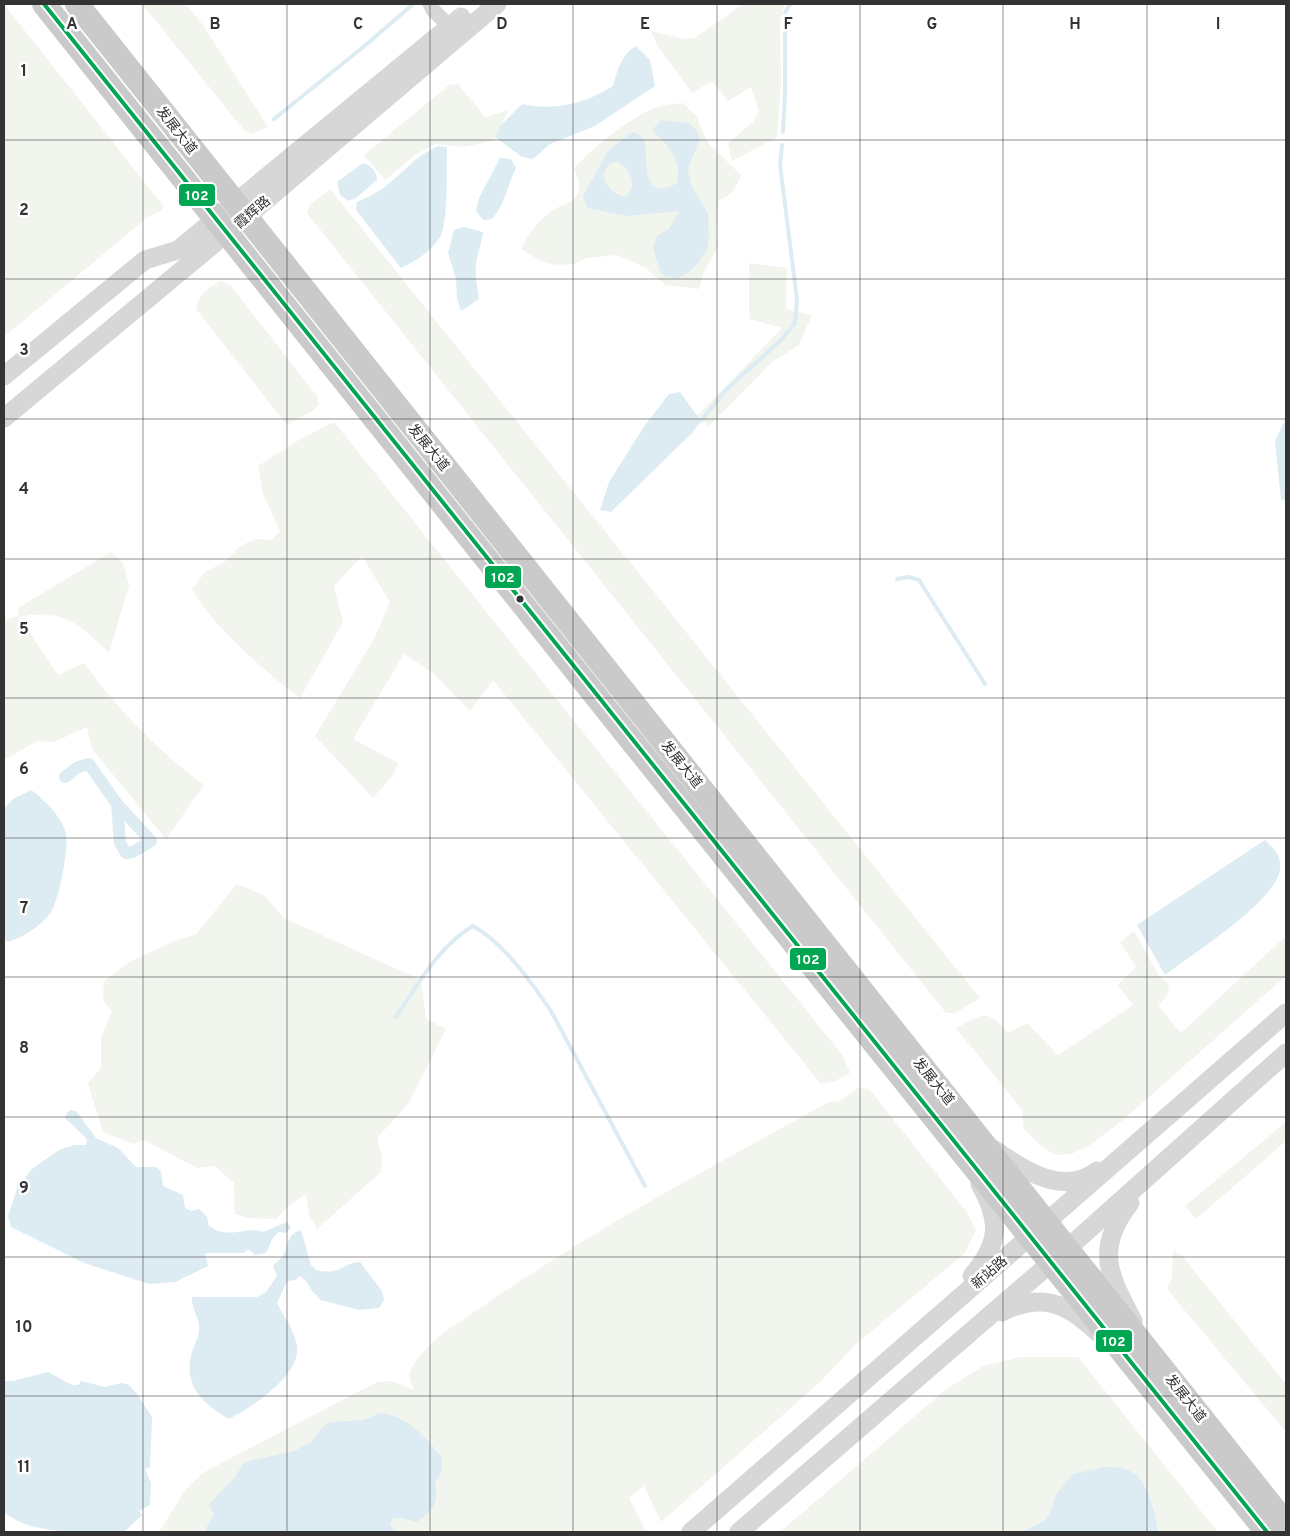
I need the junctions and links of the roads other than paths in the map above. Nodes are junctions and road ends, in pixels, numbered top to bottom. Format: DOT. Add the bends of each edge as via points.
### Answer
graph roads {
  1 [pos="44,4"];
  2 [pos="77,4"];
  3 [pos="430,4"];
  4 [pos="477,4"];
  5 [pos="497,4"];
  6 [pos="454,31"];
  7 [pos="241,210"];
  8 [pos="221,226"];
  9 [pos="4,376"];
  10 [pos="4,418"];
  11 [pos="1286,1013"];
  12 [pos="1286,1053"];
  13 [pos="1154,1128"];
  14 [pos="974,1150"];
  15 [pos="1173,1154"];
  16 [pos="1038,1230"];
  17 [pos="1059,1256"];
  18 [pos="942,1314"];
  19 [pos="958,1343"];
  20 [pos="1148,1368"];
  21 [pos="1286,1524"];
  22 [pos="691,1532"];
  23 [pos="739,1532"];
  24 [pos="1267,1532"];
  1 -- 8 [label="main road, 发展大道"];
  2 -- 7 [label="main road, 发展大道"];
  3 -- 6 [label="street"];
  4 -- 6 [label="street, 霞辉路"];
  5 -- 6 [label="street, 霞辉路"];
  6 -- 7 [label="street, 霞辉路"];
  7 -- 8 [label="street, 霞辉路"];
  7 -- 14 [label="main road, 发展大道"];
  8 -- 9 [label="street, 霞辉路" via="178,250 144,260"];
  8 -- 10 [label="street, 霞辉路"];
  8 -- 14 [label="main road, 发展大道"];
  11 -- 13 [label="street, 新站路"];
  12 -- 15 [label="street"];
  13 -- 14 [label="street" via="1089,1177 1079,1181 1049,1180"];
  13 -- 16 [label="street, 新站路"];
  14 -- 16 [label="main road, 发展大道"];
  14 -- 18 [label="street" via="995,1219 994,1242 985,1261"];
  15 -- 17 [label="street"];
  15 -- 20 [label="street" via="1116,1220 1107,1253 1111,1274"];
  16 -- 17 [label="main road, 发展大道"];
  16 -- 18 [label="street, 新站路"];
  17 -- 19 [label="street"];
  17 -- 20 [label="main road, 发展大道"];
  18 -- 22 [label="street, 新站路"];
  19 -- 20 [label="street" via="1019,1304 1048,1301 1068,1308"];
  19 -- 23 [label="street"];
  20 -- 21 [label="main road, 发展大道"];
  20 -- 24 [label="main road, 发展大道"];
}
